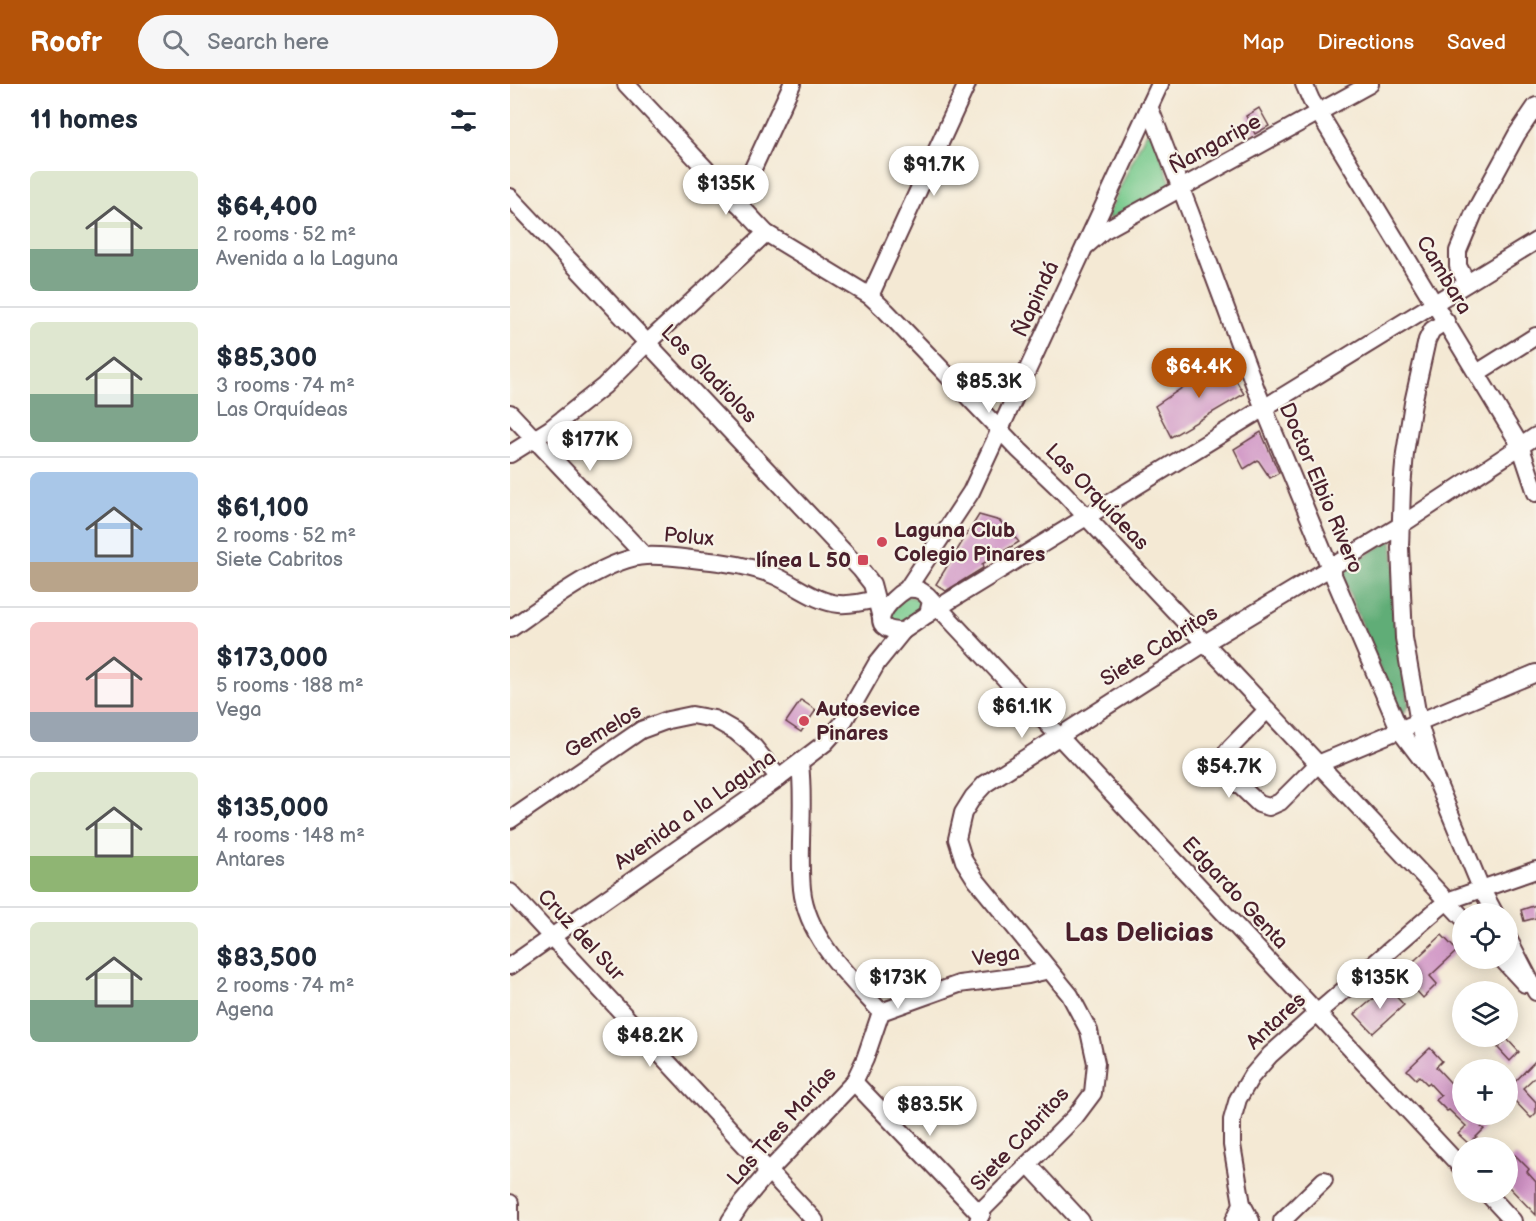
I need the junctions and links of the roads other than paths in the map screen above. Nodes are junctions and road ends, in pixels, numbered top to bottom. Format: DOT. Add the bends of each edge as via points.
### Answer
graph roads {
  1 [pos="626,84"];
  2 [pos="642,84"];
  3 [pos="792,84"];
  4 [pos="967,84"];
  5 [pos="1160,84"];
  6 [pos="1304,84"];
  7 [pos="1370,84"];
  8 [pos="1149,106"];
  9 [pos="1536,106"];
  10 [pos="1319,111"];
  11 [pos="654,114"];
  12 [pos="1181,189"];
  13 [pos="510,197"];
  14 [pos="737,203"];
  15 [pos="766,233"];
  16 [pos="1536,241"];
  17 [pos="1085,247"];
  18 [pos="1467,283"];
  19 [pos="870,296"];
  20 [pos="1435,303"];
  21 [pos="1446,321"];
  22 [pos="1536,336"];
  23 [pos="648,343"];
  24 [pos="1477,373"];
  25 [pos="1263,409"];
  26 [pos="510,413"];
  27 [pos="1001,429"];
  28 [pos="1536,436"];
  29 [pos="534,439"];
  30 [pos="1520,445"];
  31 [pos="510,454"];
  32 [pos="1536,493"];
  33 [pos="1086,516"];
  34 [pos="1401,525"];
  35 [pos="644,555"];
  36 [pos="1330,568"];
  37 [pos="904,591"];
  38 [pos="874,592"];
  39 [pos="934,611"];
  40 [pos="882,622"];
  41 [pos="510,629"];
  42 [pos="903,631"];
  43 [pos="1205,643"];
  44 [pos="877,663"];
  45 [pos="1536,673"];
  46 [pos="1267,710"];
  47 [pos="1419,723"];
  48 [pos="1400,731"];
  49 [pos="1059,736"];
  50 [pos="800,764"];
  51 [pos="1318,764"];
  52 [pos="1435,777"];
  53 [pos="779,778"];
  54 [pos="510,820"];
  55 [pos="1536,870"];
  56 [pos="1481,888"];
  57 [pos="510,892"];
  58 [pos="1447,901"];
  59 [pos="1489,903"];
  60 [pos="1452,906"];
  61 [pos="552,937"];
  62 [pos="1518,958"];
  63 [pos="510,966"];
  64 [pos="1512,969"];
  65 [pos="1049,970"];
  66 [pos="1536,994"];
  67 [pos="881,1012"];
  68 [pos="1317,1013"];
  69 [pos="854,1082"];
  70 [pos="1452,1157"];
  71 [pos="1028,1164"];
  72 [pos="769,1171"];
  73 [pos="1324,1180"];
  74 [pos="510,1203"];
  75 [pos="1496,1203"];
  76 [pos="1242,1204"];
  77 [pos="979,1218"];
  78 [pos="510,1221"];
  79 [pos="730,1221"];
  80 [pos="815,1221"];
  81 [pos="1081,1221"];
  82 [pos="1234,1221"];
  83 [pos="1251,1221"];
  84 [pos="1282,1221"];
  85 [pos="1513,1221"];
  1 -- 11 [label="street, Las Orquídeas"];
  2 -- 11 [label="street"];
  3 -- 14 [label="street"];
  4 -- 19 [label="street"];
  5 -- 8 [label="street, Ñapindá"];
  6 -- 10 [label="street, Cambara"];
  7 -- 10 [label="street, Ñangaripe"];
  8 -- 12 [label="street, Doctor Elbio Rivero"];
  8 -- 17 [label="street, Ñapindá"];
  9 -- 18 [label="street" via="1474,213 1458,251 1458,266"];
  10 -- 12 [label="street, Ñangaripe"];
  10 -- 20 [label="street, Cambara"];
  11 -- 14 [label="street, Las Orquídeas"];
  12 -- 17 [label="street, Ñangaripe" via="1103,231"];
  12 -- 25 [label="street, Doctor Elbio Rivero"];
  13 -- 23 [label="street, Los Gladiolos"];
  14 -- 15 [label="street, Las Orquídeas"];
  15 -- 19 [label="street, Las Orquídeas"];
  15 -- 23 [label="street"];
  16 -- 18 [label="street"];
  17 -- 27 [label="street, Ñapindá"];
  18 -- 20 [label="street"];
  19 -- 27 [label="street, Las Orquídeas"];
  20 -- 21 [label="street, Cambara"];
  20 -- 25 [label="street"];
  21 -- 24 [label="street, Cambara"];
  21 -- 34 [label="street" via="1432,330 1427,340 1413,403 1405,453"];
  22 -- 24 [label="street"];
  23 -- 29 [label="street" via="604,386"];
  23 -- 38 [label="street, Los Gladiolos" via="819,523"];
  24 -- 30 [label="street, Cambara"];
  25 -- 33 [label="street"];
  25 -- 36 [label="street, Doctor Elbio Rivero"];
  26 -- 29 [label="street"];
  27 -- 33 [label="street, Las Orquídeas"];
  27 -- 37 [label="street, Ñapindá" via="971,492"];
  28 -- 30 [label="street, Siete Cabritos"];
  29 -- 31 [label="street"];
  29 -- 35 [label="street"];
  30 -- 32 [label="street, Cambara"];
  30 -- 34 [label="street, Siete Cabritos"];
  33 -- 39 [label="street"];
  33 -- 43 [label="street, Las Orquídeas"];
  34 -- 36 [label="street, Siete Cabritos"];
  34 -- 47 [label="street" via="1404,638"];
  35 -- 38 [label="street, Polux" via="744,566 772,574 826,602 850,604"];
  35 -- 41 [label="street, Polux" via="600,572"];
  36 -- 43 [label="street, Siete Cabritos"];
  36 -- 48 [label="street, Doctor Elbio Rivero"];
  37 -- 38 [label="street"];
  37 -- 39 [label="street" via="920,589"];
  37 -- 40 [label="street" via="889,602"];
  38 -- 40 [label="street, Los Gladiolos"];
  39 -- 42 [label="street"];
  39 -- 49 [label="street, Edgardo Genta"];
  40 -- 42 [label="street" via="893,630"];
  40 -- 44 [label="street, Avenida a la Laguna"];
  42 -- 44 [label="street, Avenida a la Laguna"];
  43 -- 46 [label="street, Las Orquídeas"];
  43 -- 49 [label="street, Siete Cabritos"];
  44 -- 50 [label="street, Avenida a la Laguna" via="842,724"];
  45 -- 47 [label="street"];
  46 -- 51 [label="street, Las Orquídeas"];
  46 -- 51 [label="street" via="1224,756 1224,768 1239,785 1259,804 1269,807 1280,802"];
  47 -- 48 [label="street"];
  47 -- 52 [label="street"];
  48 -- 51 [label="street"];
  48 -- 52 [label="street, Doctor Elbio Rivero"];
  49 -- 65 [label="street, Siete Cabritos" via="985,784 963,813 957,839 976,880"];
  49 -- 68 [label="street, Edgardo Genta"];
  50 -- 53 [label="street, Avenida a la Laguna"];
  50 -- 67 [label="street" via="802,891 808,916 824,944"];
  51 -- 58 [label="street, Las Orquídeas"];
  52 -- 56 [label="street"];
  53 -- 54 [label="street, Gemelos" via="735,731 714,719 692,716 641,730"];
  53 -- 61 [label="street, Avenida a la Laguna"];
  55 -- 56 [label="street, Antares"];
  56 -- 58 [label="street, Antares"];
  56 -- 59 [label="street"];
  57 -- 61 [label="street, Cruz del Sur"];
  58 -- 60 [label="street, Las Orquídeas"];
  58 -- 68 [label="street, Antares"];
  61 -- 63 [label="street, Avenida a la Laguna"];
  61 -- 72 [label="street, Cruz del Sur"];
  62 -- 66 [label="street"];
  64 -- 66 [label="street"];
  65 -- 67 [label="street, Vega" via="959,984"];
  65 -- 71 [label="street, Siete Cabritos" via="1070,995 1089,1031 1096,1063 1093,1093"];
  67 -- 69 [label="street, Las Tres Marías"];
  68 -- 70 [label="street, Edgardo Genta"];
  68 -- 76 [label="street, Antares" via="1270,1055 1238,1099 1232,1120 1232,1145"];
  69 -- 72 [label="street, Las Tres Marías"];
  69 -- 77 [label="street"];
  71 -- 77 [label="street, Siete Cabritos" via="984,1208"];
  71 -- 81 [label="street"];
  72 -- 79 [label="street, Las Tres Marías"];
  72 -- 80 [label="street, Cruz del Sur"];
  73 -- 84 [label="street"];
  74 -- 78 [label="street"];
  75 -- 85 [label="street"];
  76 -- 82 [label="street"];
  76 -- 83 [label="street, Antares"];
}
